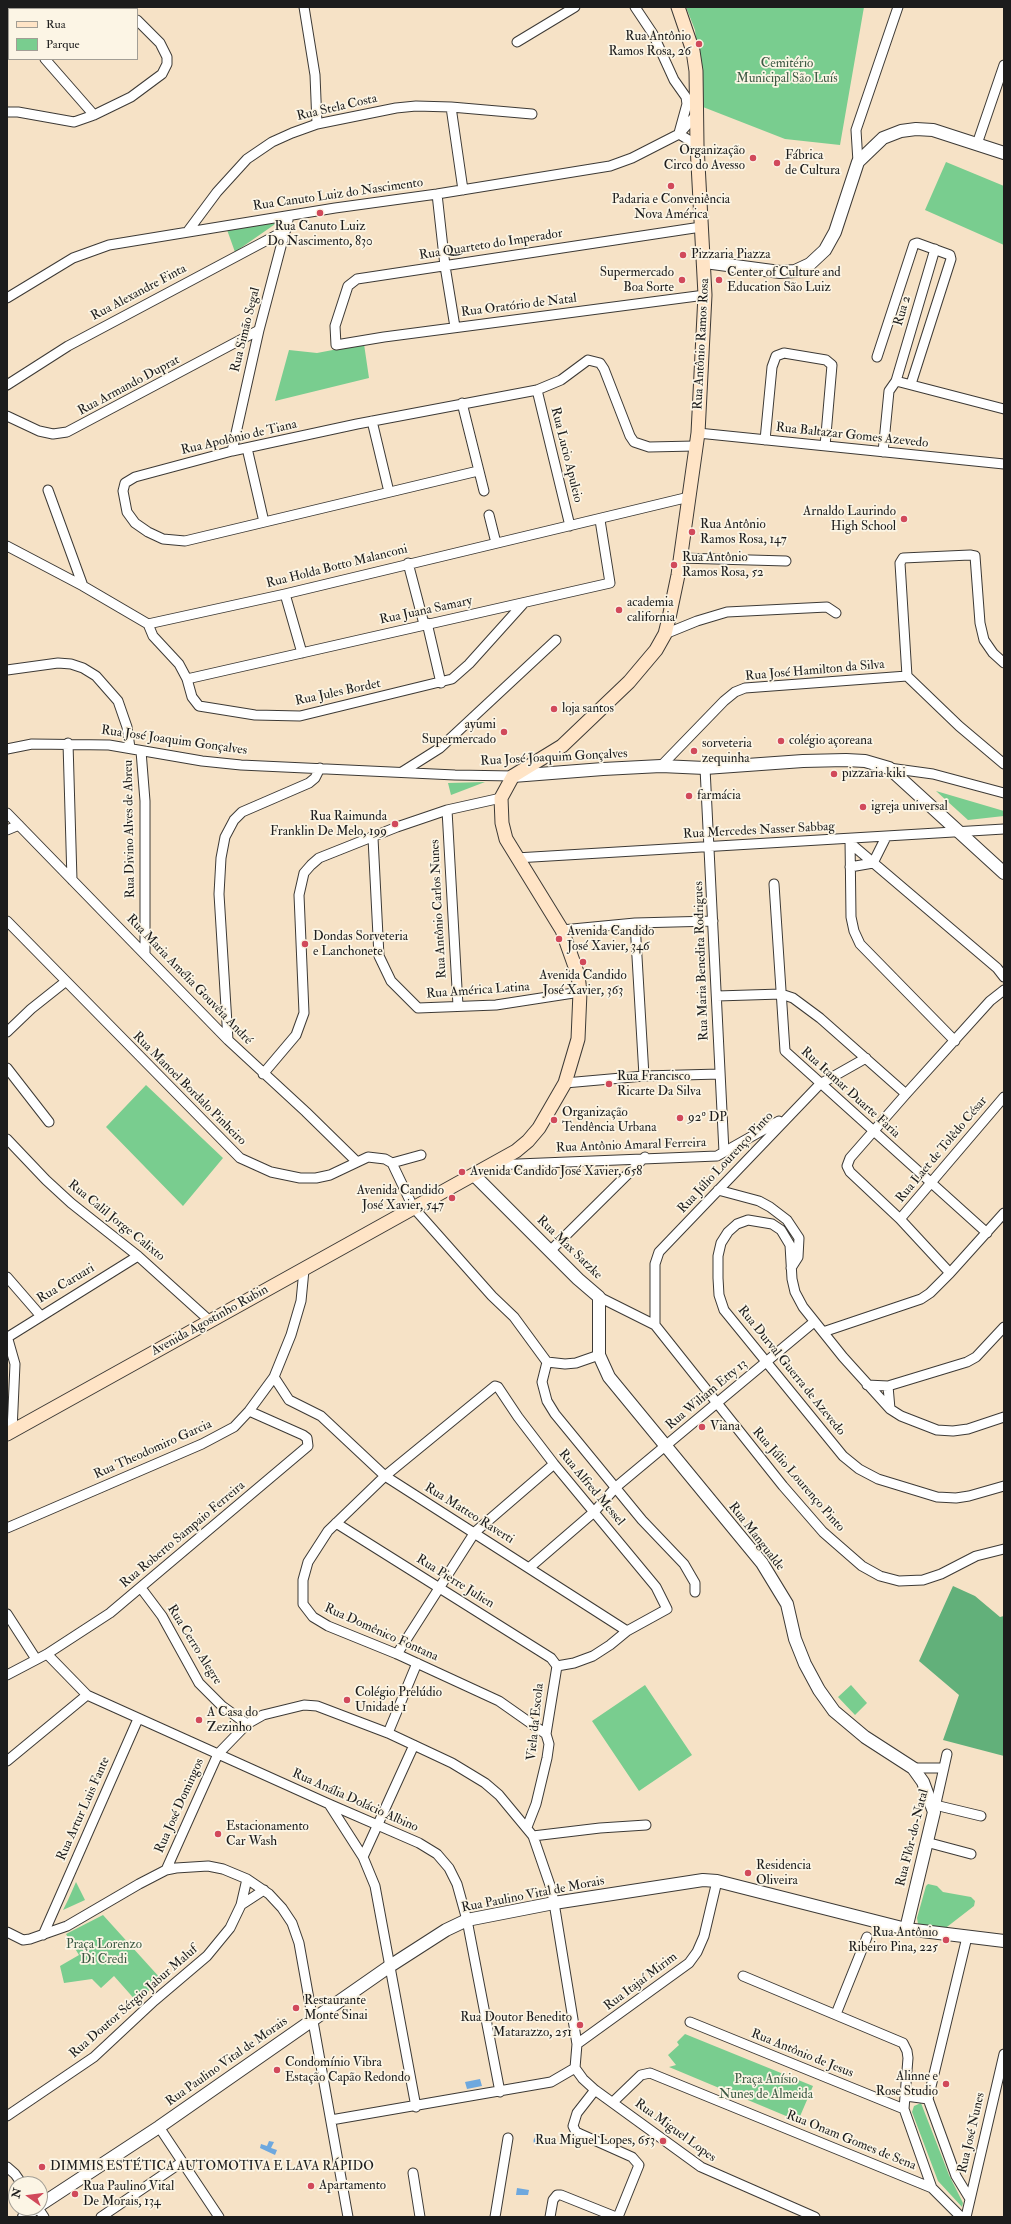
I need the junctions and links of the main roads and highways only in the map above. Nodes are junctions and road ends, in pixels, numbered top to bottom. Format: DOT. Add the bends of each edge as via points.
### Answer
graph roads {
  1 [pos="678,7"];
  2 [pos="501,798"];
  3 [pos="10,1433"];
  1 -- 2 [label="main road, Rua Antônio Ramos Rosa" via="693,51 696,71 697,145 706,295 698,433 680,558 665,634 656,650 629,682 562,746 513,776"];
  2 -- 3 [label="main road, Avenida Agostinho Rubin" via="502,824 506,839 562,930 575,964 580,992 578,1039 565,1083 555,1104 528,1141 492,1166 413,1207"];
}
